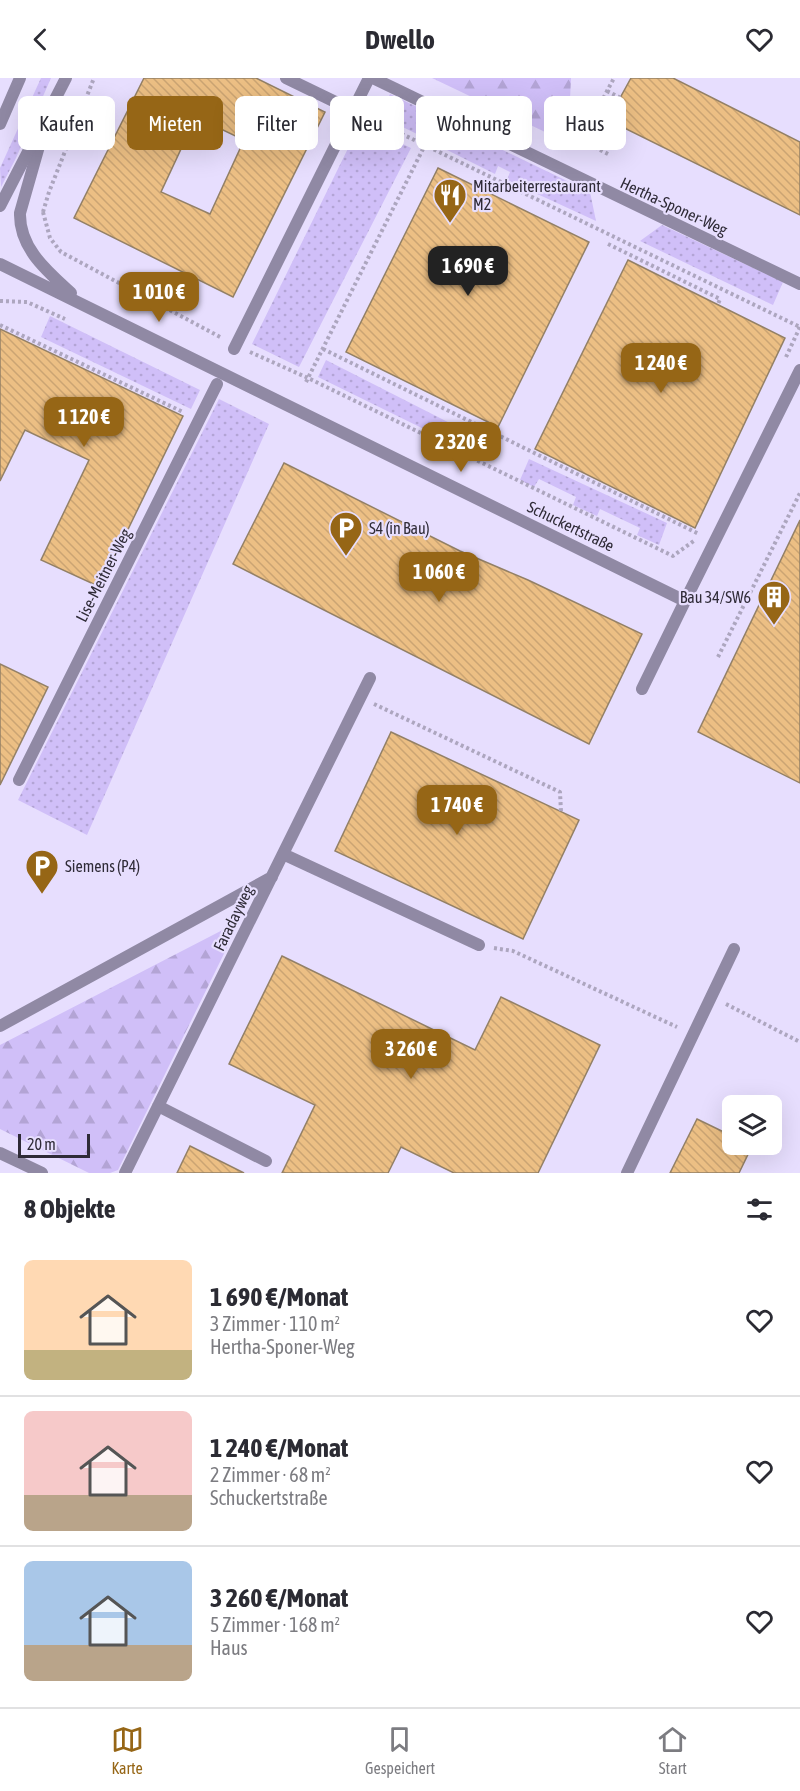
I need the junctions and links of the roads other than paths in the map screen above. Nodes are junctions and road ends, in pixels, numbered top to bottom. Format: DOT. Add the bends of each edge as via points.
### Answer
graph roads {
  1 [pos="20,78"];
  2 [pos="66,78"];
  3 [pos="286,78"];
  4 [pos="371,78"];
  5 [pos="57,96"];
  6 [pos="360,96"];
  7 [pos="330,99"];
  8 [pos="0,124"];
  9 [pos="29,150"];
  10 [pos="37,150"];
  11 [pos="332,150"];
  12 [pos="0,206"];
  13 [pos="0,264"];
  14 [pos="800,284"];
  15 [pos="81,302"];
  16 [pos="235,347"];
  17 [pos="800,369"];
  18 [pos="217,384"];
  19 [pos="685,601"];
  20 [pos="370,678"];
  21 [pos="642,688"];
  22 [pos="19,780"];
  23 [pos="283,854"];
  24 [pos="272,877"];
  25 [pos="479,945"];
  26 [pos="734,949"];
  27 [pos="0,1026"];
  28 [pos="158,1106"];
  29 [pos="0,1153"];
  30 [pos="266,1161"];
  31 [pos="42,1173"];
  32 [pos="125,1173"];
  33 [pos="627,1173"];
  1 -- 8 [label="street"];
  2 -- 5 [label="street"];
  3 -- 7 [label="street"];
  4 -- 6 [label="street"];
  4 -- 14 [label="street, Hertha-Sponer-Weg"];
  9 -- 12 [label="street"];
  10 -- 15 [label="street, Schuckertstraße" via="20,225 42,265"];
  11 -- 16 [label="street"];
  13 -- 15 [label="street, Schuckertstraße"];
  15 -- 19 [label="street, Schuckertstraße"];
  17 -- 19 [label="street"];
  18 -- 22 [label="street, Lise-Meitner-Weg"];
  19 -- 21 [label="street"];
  20 -- 23 [label="street, Faradayweg"];
  23 -- 24 [label="street, Faradayweg"];
  23 -- 25 [label="street"];
  24 -- 27 [label="street"];
  24 -- 28 [label="street, Faradayweg"];
  26 -- 33 [label="street"];
  28 -- 30 [label="street"];
  28 -- 32 [label="street, Faradayweg"];
  29 -- 31 [label="street"];
}
